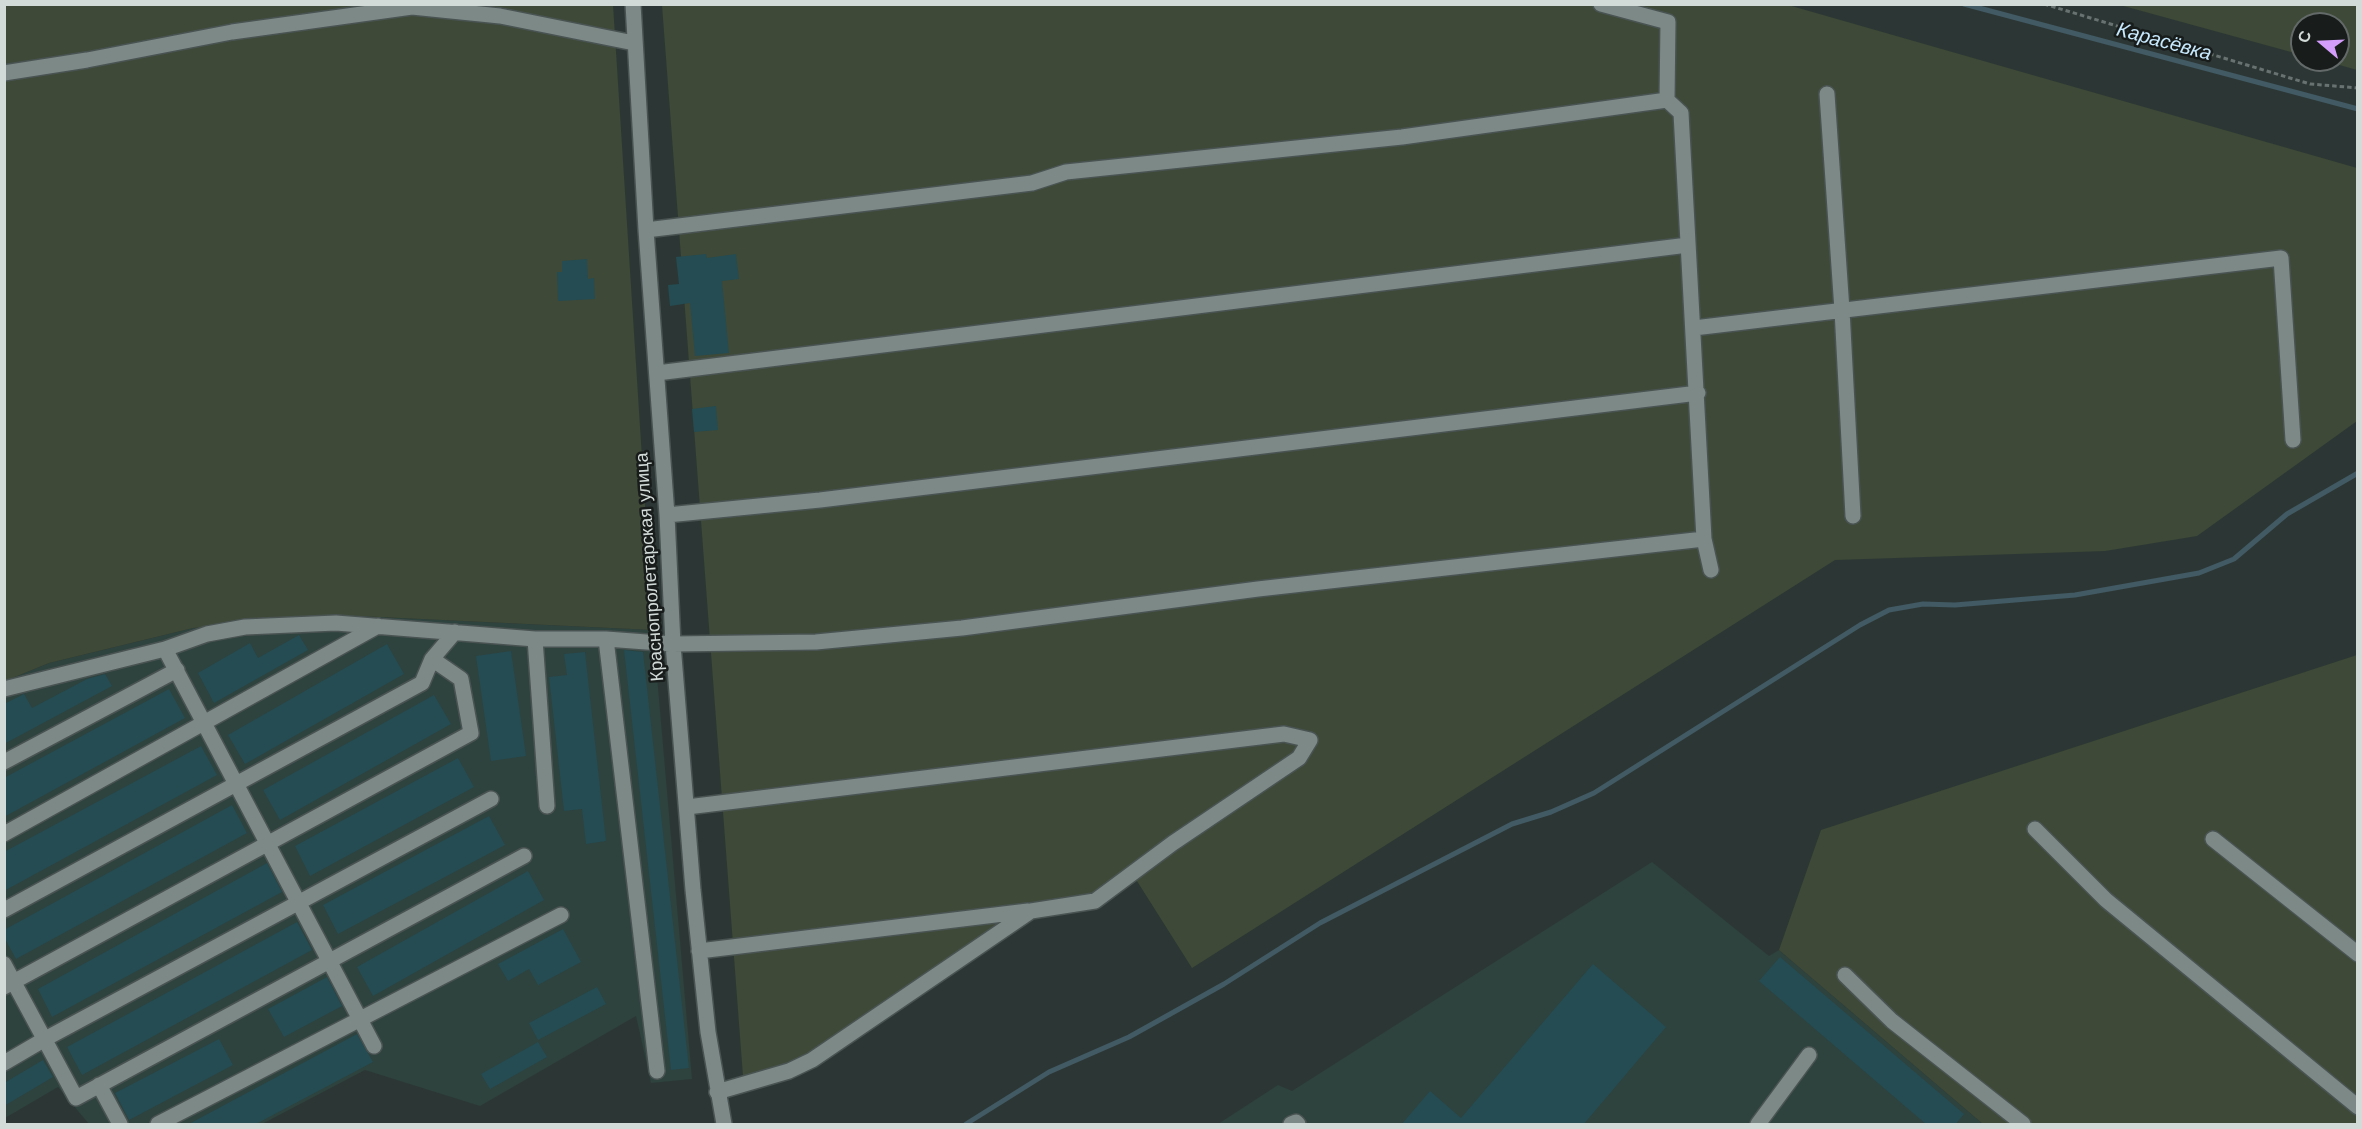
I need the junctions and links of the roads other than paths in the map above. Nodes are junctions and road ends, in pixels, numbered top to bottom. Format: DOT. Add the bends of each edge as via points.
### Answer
graph roads {
  1 [pos="633,4"];
  2 [pos="1601,4"];
  3 [pos="634,44"];
  4 [pos="4,73"];
  5 [pos="1827,94"];
  6 [pos="1667,100"];
  7 [pos="646,230"];
  8 [pos="1688,245"];
  9 [pos="1842,310"];
  10 [pos="1694,328"];
  11 [pos="657,374"];
  12 [pos="1698,393"];
  13 [pos="2293,440"];
  14 [pos="667,516"];
  15 [pos="1853,516"];
  16 [pos="1704,539"];
  17 [pos="1711,570"];
  18 [pos="378,626"];
  19 [pos="455,632"];
  20 [pos="535,639"];
  21 [pos="606,639"];
  22 [pos="673,644"];
  23 [pos="165,649"];
  24 [pos="432,659"];
  25 [pos="177,670"];
  26 [pos="4,689"];
  27 [pos="204,724"];
  28 [pos="4,762"];
  29 [pos="236,784"];
  30 [pos="491,799"];
  31 [pos="548,806"];
  32 [pos="687,807"];
  33 [pos="2035,829"];
  34 [pos="4,834"];
  35 [pos="2213,839"];
  36 [pos="267,843"];
  37 [pos="524,856"];
  38 [pos="298,902"];
  39 [pos="4,910"];
  40 [pos="1031,911"];
  41 [pos="561,915"];
  42 [pos="699,951"];
  43 [pos="2358,954"];
  44 [pos="329,961"];
  45 [pos="4,964"];
  46 [pos="1845,975"];
  47 [pos="9,984"];
  48 [pos="360,1020"];
  49 [pos="45,1039"];
  50 [pos="374,1046"];
  51 [pos="1809,1055"];
  52 [pos="4,1064"];
  53 [pos="657,1071"];
  54 [pos="99,1085"];
  55 [pos="717,1092"];
  56 [pos="2358,1107"];
  57 [pos="120,1125"];
  58 [pos="158,1125"];
  59 [pos="724,1125"];
  60 [pos="1291,1125"];
  61 [pos="1298,1125"];
  62 [pos="1758,1125"];
  63 [pos="2023,1125"];
  1 -- 3 [label="street, Краснопролетарская улица"];
  2 -- 6 [label="street" via="1668,22"];
  3 -- 4 [label="street" via="500,16 412,7 232,32"];
  3 -- 7 [label="street, Краснопролетарская улица"];
  5 -- 9 [label="street"];
  6 -- 7 [label="street" via="1402,137 1066,172 1032,183"];
  6 -- 8 [label="street" via="1681,113"];
  7 -- 11 [label="street, Краснопролетарская улица"];
  8 -- 10 [label="street"];
  8 -- 11 [label="street"];
  9 -- 10 [label="street"];
  9 -- 13 [label="street" via="2281,258"];
  9 -- 15 [label="street"];
  10 -- 12 [label="street"];
  11 -- 14 [label="street, Краснопролетарская улица"];
  12 -- 14 [label="street"];
  12 -- 16 [label="street"];
  14 -- 22 [label="street, Краснопролетарская улица"];
  16 -- 17 [label="street"];
  16 -- 22 [label="street" via="1258,588 962,628 816,642"];
  18 -- 19 [label="street"];
  18 -- 23 [label="street" via="336,623 245,627 207,634"];
  18 -- 27 [label="street"];
  19 -- 20 [label="street"];
  19 -- 24 [label="street"];
  20 -- 21 [label="street"];
  20 -- 31 [label="street"];
  21 -- 22 [label="street"];
  21 -- 53 [label="street"];
  22 -- 32 [label="street, Краснопролетарская улица"];
  23 -- 25 [label="street"];
  23 -- 26 [label="street"];
  24 -- 29 [label="street" via="423,683"];
  24 -- 36 [label="street" via="461,679 471,734"];
  25 -- 27 [label="street"];
  25 -- 28 [label="street"];
  27 -- 29 [label="street"];
  27 -- 34 [label="street"];
  29 -- 36 [label="street"];
  29 -- 39 [label="street"];
  30 -- 38 [label="street"];
  32 -- 40 [label="street" via="1284,734 1310,740 1299,758 1095,901"];
  32 -- 42 [label="street, Краснопролетарская улица"];
  33 -- 56 [label="street" via="2106,900"];
  35 -- 43 [label="street"];
  36 -- 38 [label="street"];
  36 -- 47 [label="street"];
  37 -- 44 [label="street"];
  38 -- 44 [label="street"];
  38 -- 49 [label="street"];
  40 -- 42 [label="street"];
  40 -- 55 [label="street" via="812,1060 789,1071"];
  41 -- 48 [label="street"];
  42 -- 55 [label="street, Краснопролетарская улица"];
  44 -- 48 [label="street"];
  44 -- 54 [label="street"];
  45 -- 47 [label="street"];
  46 -- 63 [label="street" via="1892,1021"];
  47 -- 49 [label="street"];
  48 -- 50 [label="street"];
  48 -- 58 [label="street"];
  49 -- 52 [label="street"];
  49 -- 54 [label="street" via="76,1098"];
  51 -- 62 [label="street"];
  54 -- 57 [label="street"];
  55 -- 59 [label="street, Краснопролетарская улица"];
  60 -- 61 [label="street"];
}
